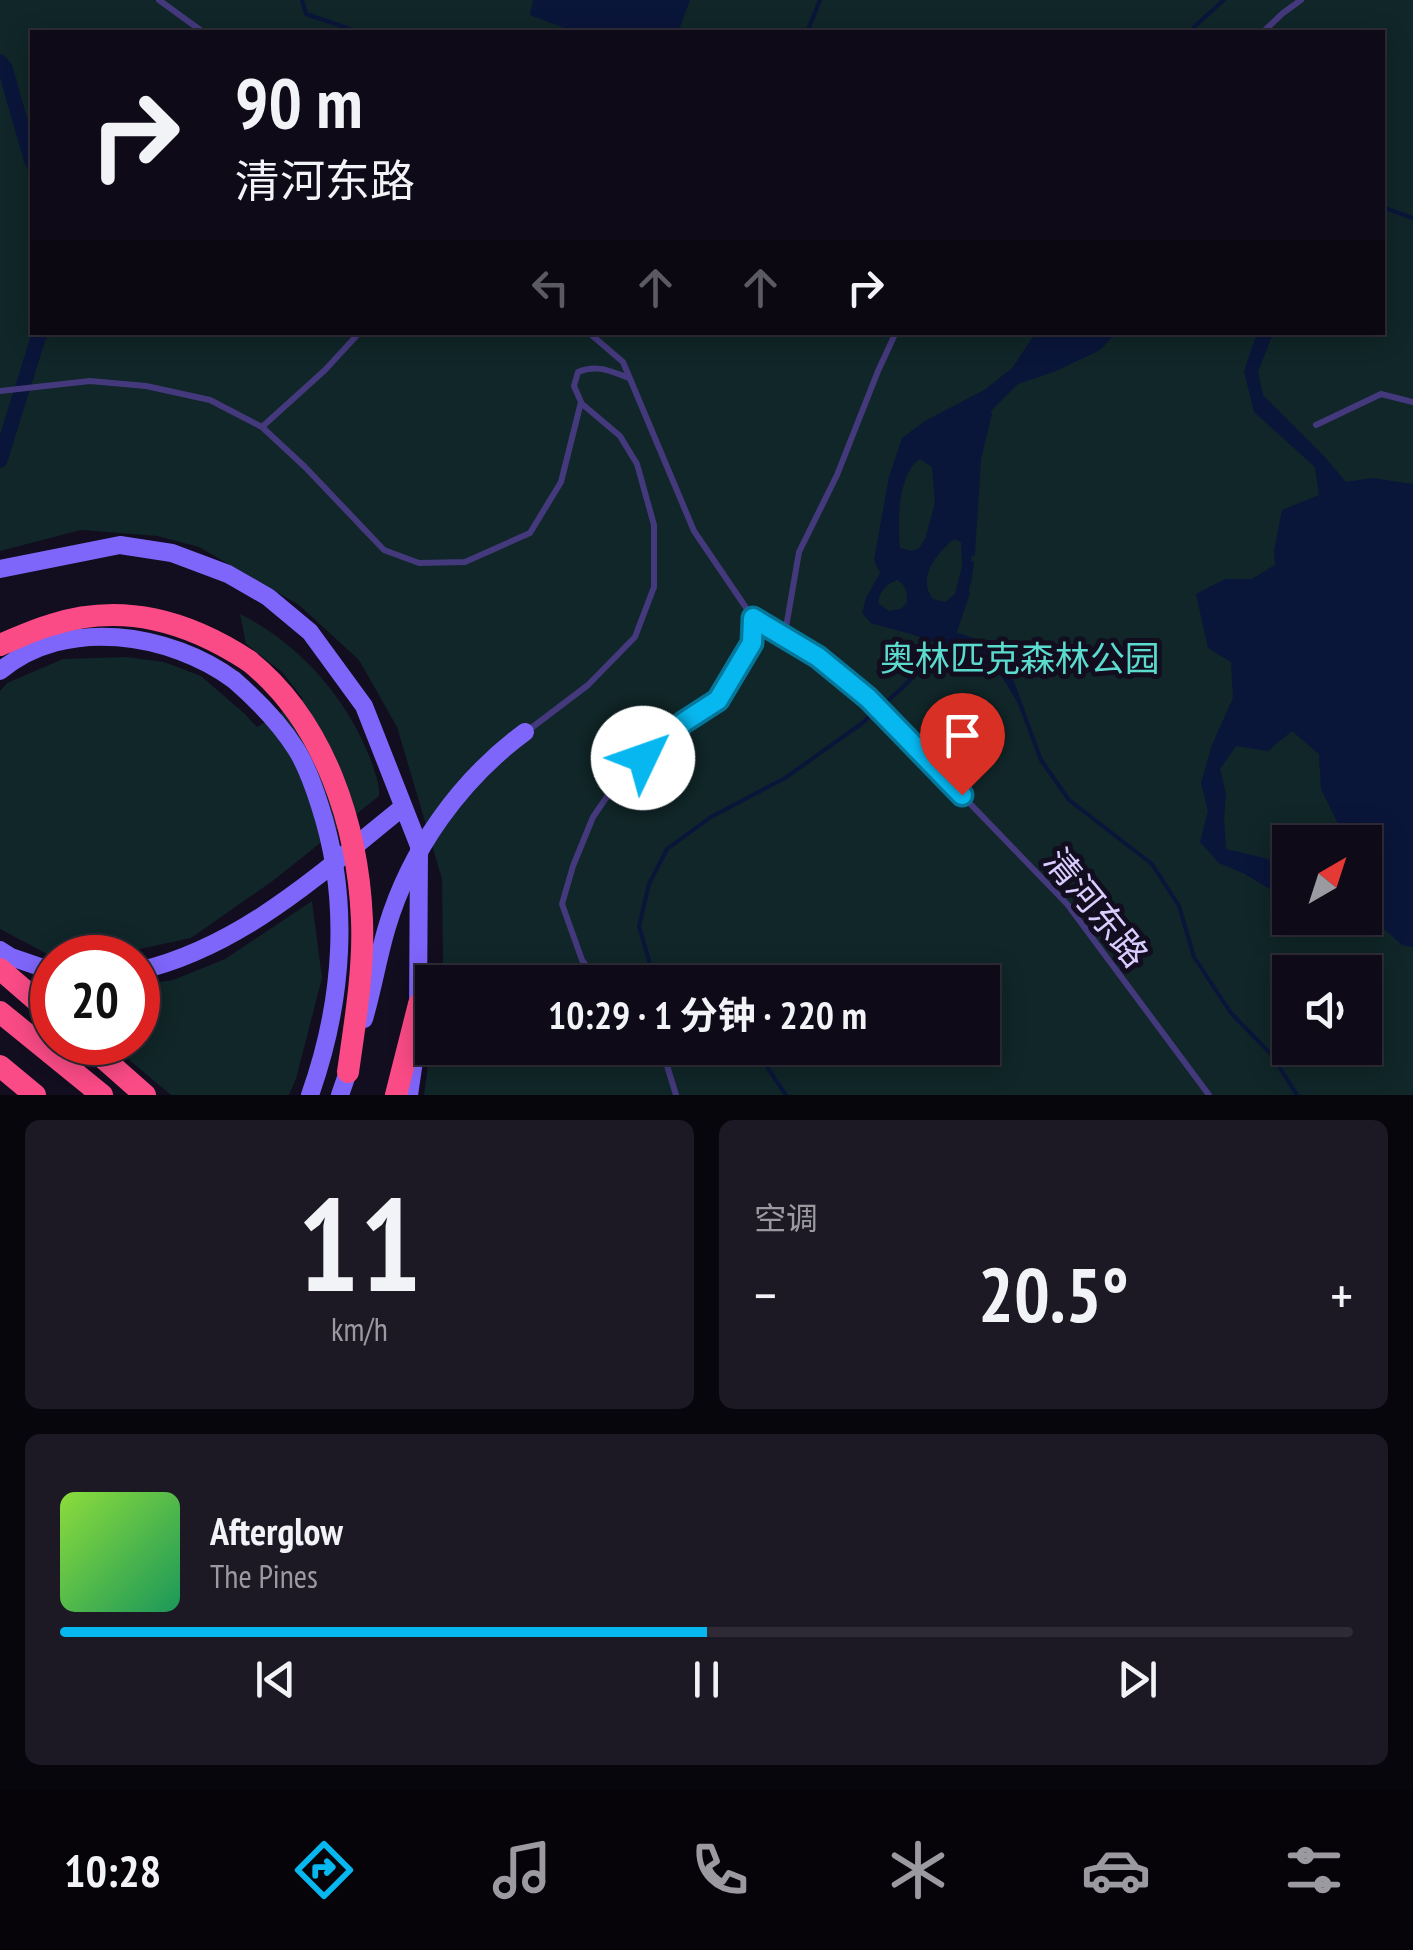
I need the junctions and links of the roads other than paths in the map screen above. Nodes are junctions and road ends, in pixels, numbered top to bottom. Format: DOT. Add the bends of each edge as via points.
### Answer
graph roads {
  1 [pos="159,0"];
  2 [pos="1300,0"];
  3 [pos="200,30"];
  4 [pos="1265,30"];
  5 [pos="357,335"];
  6 [pos="592,335"];
  7 [pos="895,335"];
  8 [pos="630,378"];
  9 [pos="0,391"];
  10 [pos="580,402"];
  11 [pos="1413,402"];
  12 [pos="1316,425"];
  13 [pos="262,427"];
  14 [pos="0,569"];
  15 [pos="753,618"];
  16 [pos="784,639"];
  17 [pos="0,645"];
  18 [pos="0,672"];
  19 [pos="525,732"];
  20 [pos="403,806"];
  21 [pos="0,950"];
  22 [pos="30,963"];
  23 [pos="420,965"];
  24 [pos="586,965"];
  25 [pos="160,966"];
  26 [pos="0,968"];
  27 [pos="30,995"];
  28 [pos="0,1012"];
  29 [pos="415,1023"];
  30 [pos="415,1045"];
  31 [pos="111,1065"];
  32 [pos="668,1065"];
  33 [pos="0,1066"];
  34 [pos="348,1072"];
  35 [pos="0,1084"];
  36 [pos="11,1095"];
  37 [pos="35,1095"];
  38 [pos="102,1095"];
  39 [pos="145,1095"];
  40 [pos="310,1095"];
  41 [pos="340,1095"];
  42 [pos="396,1095"];
  43 [pos="409,1095"];
  44 [pos="676,1095"];
  45 [pos="1209,1095"];
  1 -- 3 [label="lane"];
  2 -- 4 [label="lane"];
  5 -- 13 [label="lane"];
  6 -- 8 [label="lane" via="623,362"];
  7 -- 16 [label="lane" via="799,552"];
  8 -- 10 [label="lane" via="599,367 578,372"];
  8 -- 15 [label="lane" via="694,532"];
  9 -- 13 [label="lane" via="90,381 162,389 210,400"];
  10 -- 13 [label="lane" via="561,482 530,533 465,562 420,563 384,550"];
  10 -- 19 [label="lane" via="620,436 637,464 654,525 654,587 635,637 588,685"];
  11 -- 12 [label="lane" via="1381,394"];
  14 -- 20 [label="main road" via="120,544 172,553 255,589 310,632 364,706"];
  15 -- 16 [label="lane"];
  15 -- 24 [label="lane" via="752,643 718,700 643,758 593,818 562,904"];
  16 -- 45 [label="lane, 清河东路" via="868,698 1067,904"];
  17 -- 34 [label="highway, bridge" via="51,624 121,614 200,632 249,661 278,689 328,768 359,882 362,922"];
  18 -- 40 [label="main road, bridge" via="35,649 80,636 155,643 190,653 234,680 274,718 314,788 329,838 340,931 330,1028"];
  19 -- 34 [label="main road, bridge" via="462,790 409,872 386,930"];
  20 -- 23 [label="main road" via="418,846"];
  20 -- 25 [label="main road" via="243,928"];
  21 -- 22 [label="main road"];
  26 -- 27 [label="highway"];
  28 -- 38 [label="highway"];
  29 -- 42 [label="highway"];
  30 -- 43 [label="main road"];
  31 -- 39 [label="highway"];
  32 -- 44 [label="lane"];
  33 -- 37 [label="highway"];
  34 -- 41 [label="main road"];
  35 -- 36 [label="highway"];
}
